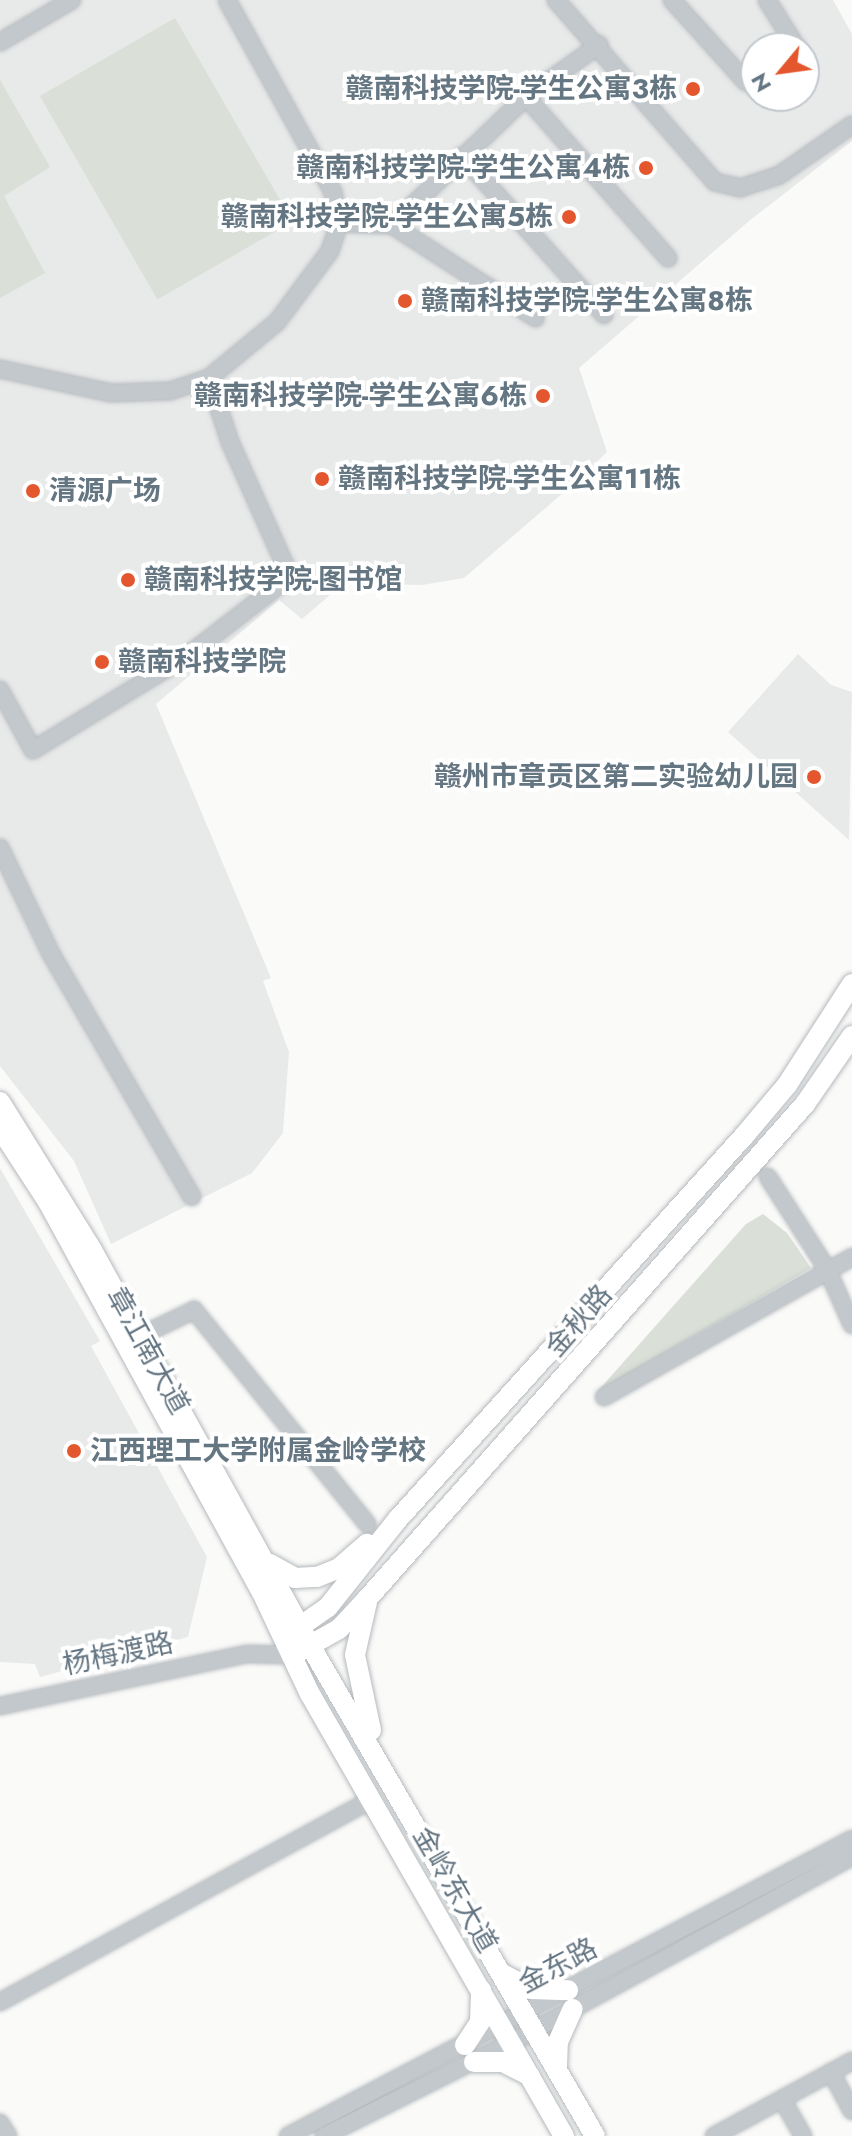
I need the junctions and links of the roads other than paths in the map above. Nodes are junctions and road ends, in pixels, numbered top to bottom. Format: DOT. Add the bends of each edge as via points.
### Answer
graph roads {
  1 [pos="72,0"];
  2 [pos="227,0"];
  3 [pos="556,0"];
  4 [pos="672,0"];
  5 [pos="767,0"];
  6 [pos="787,32"];
  7 [pos="0,42"];
  8 [pos="599,45"];
  9 [pos="740,75"];
  10 [pos="526,97"];
  11 [pos="852,125"];
  12 [pos="462,156"];
  13 [pos="339,223"];
  14 [pos="392,225"];
  15 [pos="668,258"];
  16 [pos="604,315"];
  17 [pos="536,318"];
  18 [pos="0,369"];
  19 [pos="209,378"];
  20 [pos="0,690"];
  21 [pos="0,848"];
  22 [pos="852,984"];
  23 [pos="852,1036"];
  24 [pos="0,1102"];
  25 [pos="0,1128"];
  26 [pos="768,1177"];
  27 [pos="192,1197"];
  28 [pos="852,1257"];
  29 [pos="827,1269"];
  30 [pos="852,1325"];
  31 [pos="133,1340"];
  32 [pos="604,1397"];
  33 [pos="398,1519"];
  34 [pos="367,1524"];
  35 [pos="265,1560"];
  36 [pos="368,1598"];
  37 [pos="297,1641"];
  38 [pos="0,1706"];
  39 [pos="380,1761"];
  40 [pos="370,1800"];
  41 [pos="852,1839"];
  42 [pos="852,1857"];
  43 [pos="503,1974"];
  44 [pos="477,1979"];
  45 [pos="571,2000"];
  46 [pos="0,2002"];
  47 [pos="530,2021"];
  48 [pos="508,2034"];
  49 [pos="470,2054"];
  50 [pos="852,2061"];
  51 [pos="557,2067"];
  52 [pos="831,2072"];
  53 [pos="532,2077"];
  54 [pos="782,2099"];
  55 [pos="852,2111"];
  56 [pos="0,2123"];
  57 [pos="738,2130"];
  58 [pos="8,2136"];
  59 [pos="288,2136"];
  60 [pos="324,2136"];
  61 [pos="564,2136"];
  62 [pos="595,2136"];
  63 [pos="714,2136"];
  64 [pos="803,2136"];
  1 -- 7 [label="street"];
  2 -- 13 [label="street" via="333,192"];
  3 -- 8 [label="street"];
  4 -- 9 [label="street"];
  5 -- 6 [label="street"];
  8 -- 10 [label="street"];
  8 -- 11 [label="street" via="715,182 740,188 778,176"];
  10 -- 12 [label="street"];
  10 -- 15 [label="street"];
  12 -- 14 [label="street"];
  12 -- 16 [label="street"];
  13 -- 14 [label="street"];
  13 -- 19 [label="street" via="330,251 277,322"];
  14 -- 17 [label="street"];
  18 -- 19 [label="street" via="111,393 170,391"];
  19 -- 20 [label="street" via="230,442 285,565 279,585 187,656 33,750"];
  21 -- 27 [label="street" via="50,952"];
  22 -- 33 [label="main road, 金秋路" via="787,1085"];
  23 -- 36 [label="main road, 金秋路" via="805,1104"];
  24 -- 31 [label="main road, 章江南大道"];
  25 -- 31 [label="main road, 章江南大道"];
  26 -- 29 [label="street"];
  28 -- 29 [label="street"];
  29 -- 30 [label="street"];
  29 -- 32 [label="street"];
  31 -- 34 [label="street" via="194,1310"];
  31 -- 35 [label="main road, 章江南大道"];
  31 -- 37 [label="main road, 章江南大道"];
  33 -- 35 [label="main road" via="339,1568 317,1577 284,1575"];
  33 -- 37 [label="main road, 金秋路"];
  35 -- 37 [label="main road, 章江南大道"];
  36 -- 37 [label="main road, 金秋路" via="339,1629"];
  36 -- 39 [label="main road" via="356,1644 356,1675"];
  37 -- 38 [label="street, 杨梅渡路"];
  37 -- 39 [label="main road, 金岭东大道"];
  37 -- 40 [label="main road, 金岭东大道"];
  39 -- 43 [label="main road, 金岭东大道"];
  40 -- 44 [label="main road, 金岭东大道"];
  40 -- 46 [label="street"];
  41 -- 45 [label="street, 金东路"];
  42 -- 45 [label="street, 金东路"];
  43 -- 45 [label="main road" via="531,1989"];
  43 -- 47 [label="main road, 金岭东大道"];
  44 -- 48 [label="main road, 金岭东大道"];
  44 -- 49 [label="main road" via="483,2011"];
  45 -- 47 [label="street, 金东路"];
  45 -- 51 [label="main road" via="558,2042"];
  47 -- 48 [label="street, 金东路"];
  47 -- 51 [label="main road, 金岭东大道"];
  48 -- 49 [label="street, 金东路"];
  48 -- 53 [label="main road, 金岭东大道"];
  49 -- 53 [label="main road"];
  49 -- 59 [label="street, 金东路"];
  49 -- 60 [label="street, 金东路"];
  50 -- 52 [label="street"];
  51 -- 62 [label="main road, 金岭东大道"];
  52 -- 54 [label="street"];
  52 -- 55 [label="street"];
  53 -- 61 [label="main road, 金岭东大道"];
  54 -- 57 [label="street"];
  54 -- 64 [label="street"];
  56 -- 58 [label="street"];
  57 -- 63 [label="street"];
}
